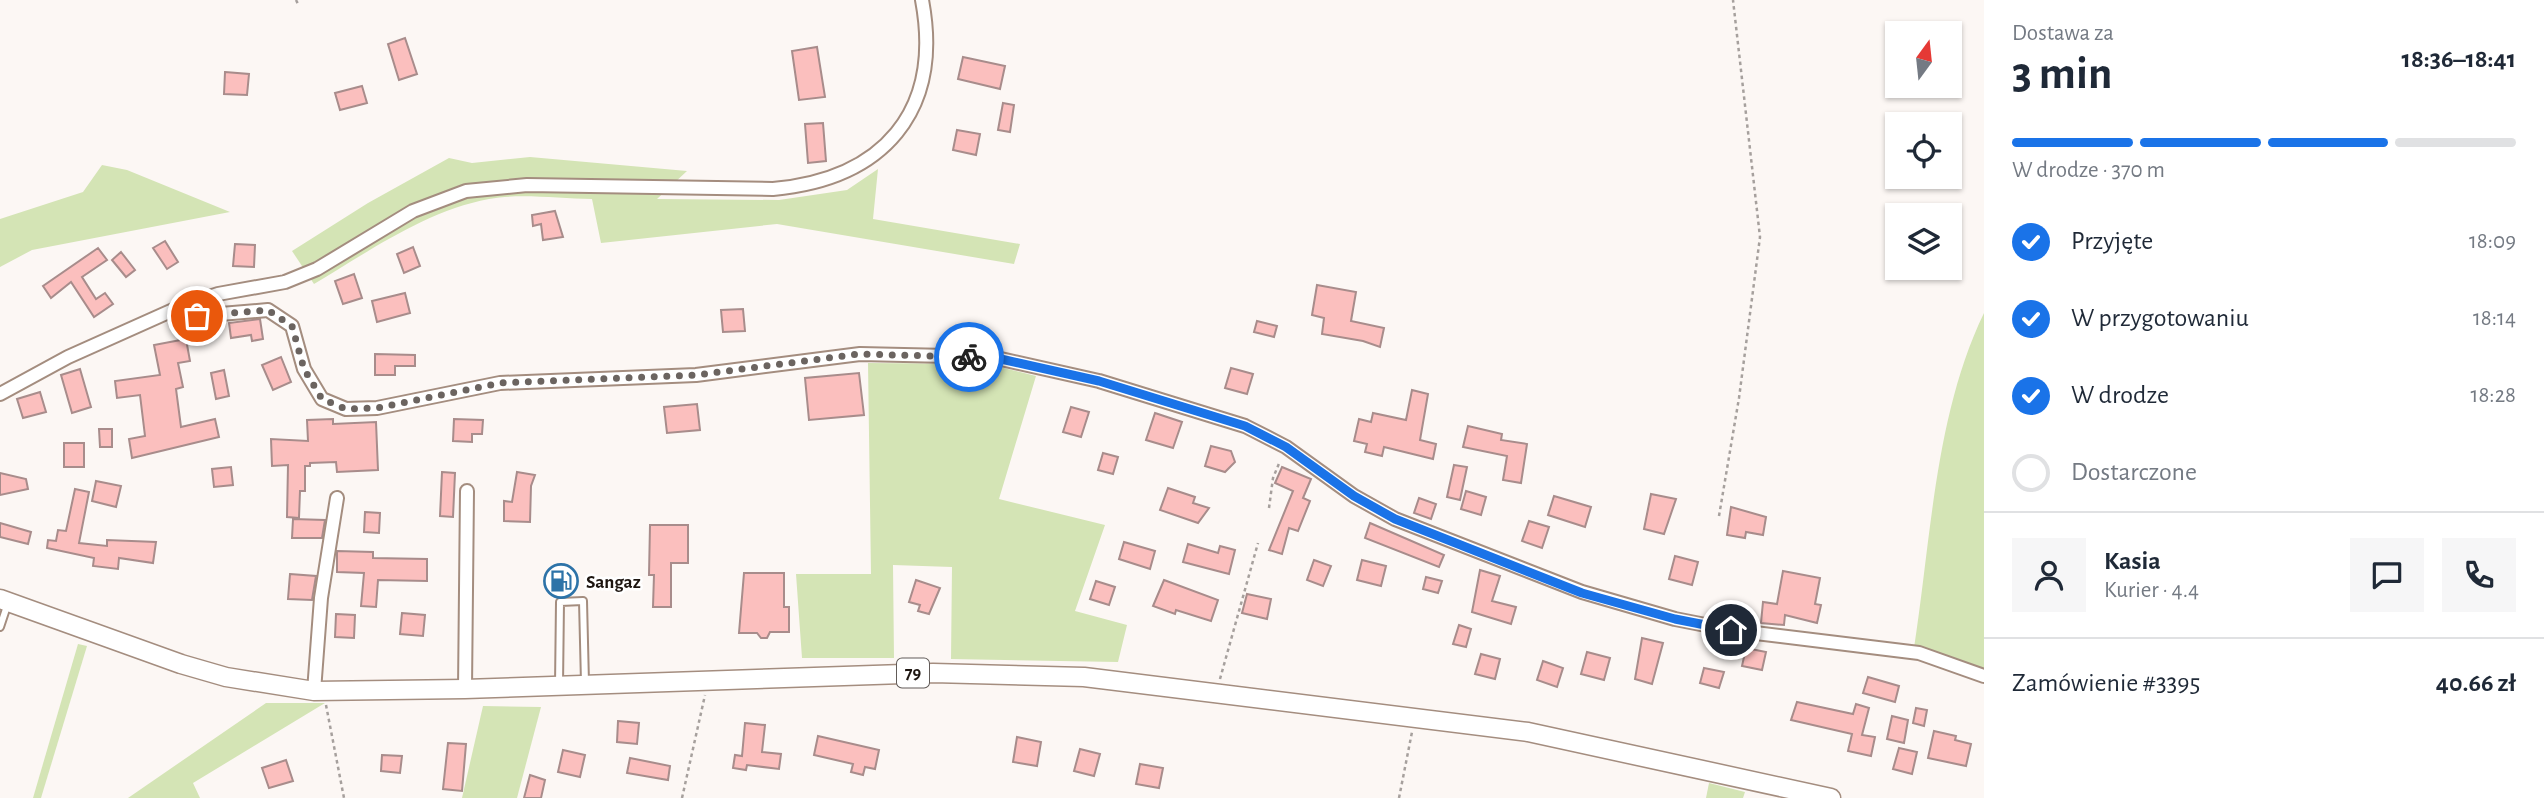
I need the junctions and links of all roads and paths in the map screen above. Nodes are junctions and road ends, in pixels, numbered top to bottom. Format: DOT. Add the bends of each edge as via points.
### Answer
graph roads {
  1 [pos="296,0"];
  2 [pos="922,0"];
  3 [pos="1733,0"];
  4 [pos="299,5"];
  5 [pos="182,306"];
  6 [pos="0,394"];
  7 [pos="1286,447"];
  8 [pos="467,491"];
  9 [pos="337,498"];
  10 [pos="1269,508"];
  11 [pos="1719,516"];
  12 [pos="1258,543"];
  13 [pos="4,600"];
  14 [pos="0,627"];
  15 [pos="1984,677"];
  16 [pos="708,680"];
  17 [pos="586,685"];
  18 [pos="559,686"];
  19 [pos="465,690"];
  20 [pos="318,692"];
  21 [pos="1216,693"];
  22 [pos="1415,717"];
  23 [pos="344,798"];
  24 [pos="682,798"];
  25 [pos="1399,798"];
  26 [pos="1831,798"];
  1 -- 4 [label="path"];
  2 -- 5 [label="street" via="926,47 922,79 906,120 872,156 829,180 774,189 527,186 466,191 412,211 317,269 285,282 218,294"];
  3 -- 11 [label="path" via="1760,237"];
  5 -- 6 [label="street" via="68,357"];
  5 -- 7 [label="street" via="197,316 268,310 292,326 304,369 322,399 346,409 377,408 500,383 696,375 859,354 992,357 1112,385 1245,426"];
  7 -- 10 [label="path" via="1273,478"];
  7 -- 15 [label="street" via="1395,519 1582,593 1731,630 1919,653"];
  8 -- 19 [label="street"];
  9 -- 20 [label="street" via="321,598"];
  12 -- 21 [label="path"];
  13 -- 14 [label="lane"];
  13 -- 20 [label="main road, 79" via="181,664 226,677"];
  16 -- 17 [label="main road, 79"];
  16 -- 21 [label="main road, 79" via="1039,674"];
  16 -- 24 [label="path"];
  17 -- 18 [label="main road, 79"];
  17 -- 18 [label="lane" via="583,601 560,602"];
  18 -- 19 [label="main road, 79"];
  19 -- 20 [label="main road, 79"];
  20 -- 23 [label="path"];
  21 -- 22 [label="main road, 79"];
  22 -- 25 [label="path"];
  22 -- 26 [label="main road, 79" via="1576,741"];
}
